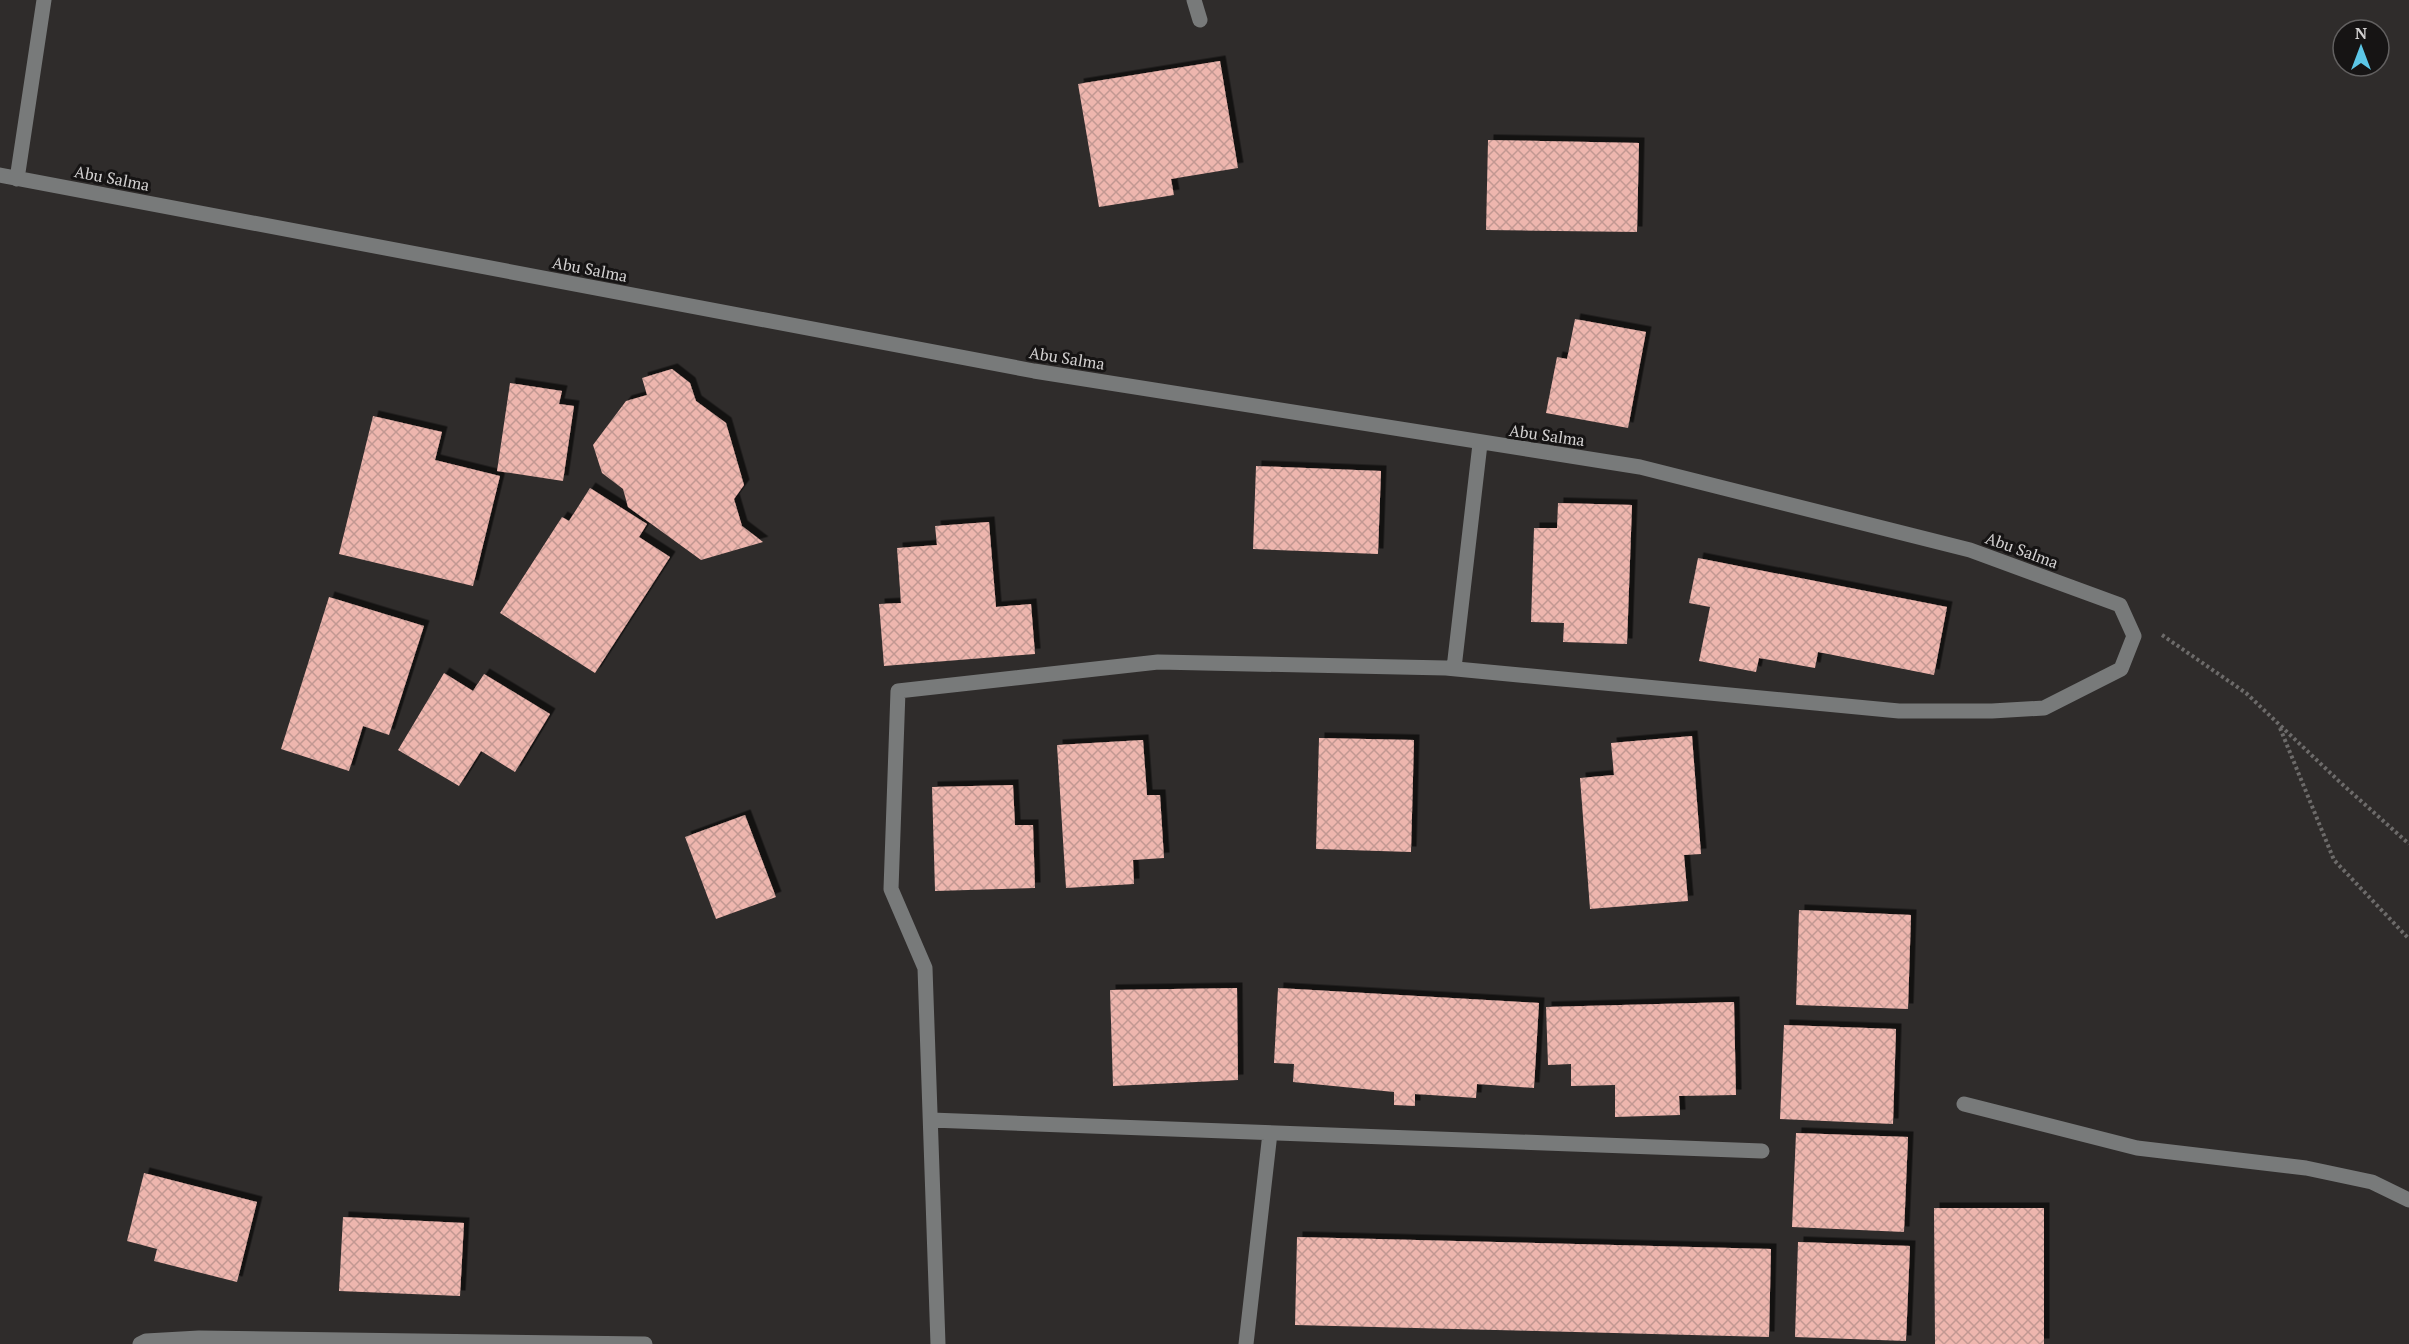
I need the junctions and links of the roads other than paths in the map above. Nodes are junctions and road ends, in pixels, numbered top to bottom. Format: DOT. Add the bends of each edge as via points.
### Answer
graph roads {
  1 [pos="44,0"];
  2 [pos="1194,0"];
  3 [pos="1200,20"];
  4 [pos="0,175"];
  5 [pos="17,178"];
  6 [pos="1480,444"];
  7 [pos="1454,668"];
  8 [pos="1964,1104"];
  9 [pos="931,1120"];
  10 [pos="1270,1133"];
  11 [pos="1762,1151"];
  12 [pos="2409,1200"];
  13 [pos="140,1344"];
  14 [pos="645,1344"];
  15 [pos="938,1344"];
  16 [pos="1246,1344"];
  1 -- 5 [label="street"];
  2 -- 3 [label="street"];
  4 -- 5 [label="street, Abu Salma"];
  5 -- 6 [label="street, Abu Salma" via="1034,371"];
  6 -- 7 [label="street"];
  6 -- 7 [label="street, Abu Salma" via="1640,467 1970,550 2120,605 2134,636 2121,669 2044,708 1992,711 1899,711"];
  7 -- 9 [label="street" via="1158,662 898,691 891,889 925,968"];
  8 -- 12 [label="street" via="2137,1148 2306,1168 2372,1182"];
  9 -- 10 [label="street"];
  9 -- 15 [label="street"];
  10 -- 11 [label="street"];
  10 -- 16 [label="street"];
  13 -- 14 [label="street" via="199,1338"];
}
